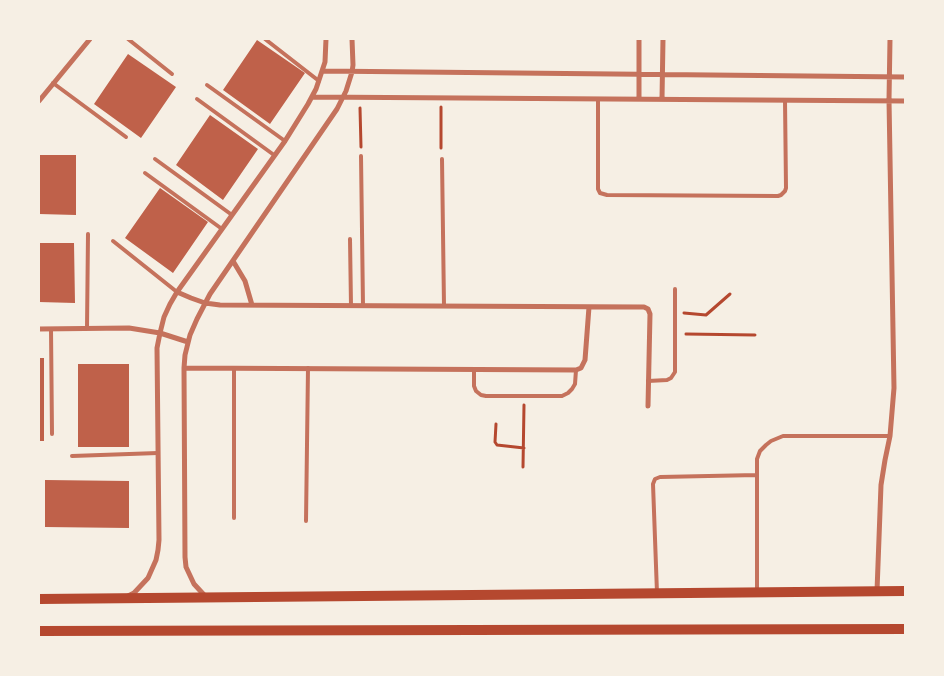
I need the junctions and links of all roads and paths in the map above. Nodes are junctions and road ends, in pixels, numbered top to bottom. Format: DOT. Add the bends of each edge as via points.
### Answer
graph roads {
  1 [pos="90,39"];
  2 [pos="128,39"];
  3 [pos="265,39"];
  4 [pos="326,39"];
  5 [pos="352,39"];
  6 [pos="639,39"];
  7 [pos="662,39"];
  8 [pos="890,39"];
  9 [pos="322,71"];
  10 [pos="352,72"];
  11 [pos="172,74"];
  12 [pos="639,74"];
  13 [pos="662,74"];
  14 [pos="889,77"];
  15 [pos="905,77"];
  16 [pos="319,81"];
  17 [pos="54,83"];
  18 [pos="207,85"];
  19 [pos="313,97"];
  20 [pos="343,98"];
  21 [pos="197,99"];
  22 [pos="598,99"];
  23 [pos="639,99"];
  24 [pos="662,99"];
  25 [pos="785,100"];
  26 [pos="889,100"];
  27 [pos="905,100"];
  28 [pos="39,101"];
  29 [pos="360,119"];
  30 [pos="441,119"];
  31 [pos="126,137"];
  32 [pos="285,141"];
  33 [pos="361,143"];
  34 [pos="441,145"];
  35 [pos="274,155"];
  36 [pos="361,156"];
  37 [pos="155,159"];
  38 [pos="442,159"];
  39 [pos="145,173"];
  40 [pos="232,215"];
  41 [pos="222,229"];
  42 [pos="88,234"];
  43 [pos="350,239"];
  44 [pos="113,241"];
  45 [pos="233,260"];
  46 [pos="675,289"];
  47 [pos="177,292"];
  48 [pos="730,294"];
  49 [pos="205,303"];
  50 [pos="252,305"];
  51 [pos="350,306"];
  52 [pos="363,306"];
  53 [pos="444,306"];
  54 [pos="589,306"];
  55 [pos="676,313"];
  56 [pos="86,328"];
  57 [pos="39,329"];
  58 [pos="51,329"];
  59 [pos="160,333"];
  60 [pos="676,333"];
  61 [pos="755,336"];
  62 [pos="188,342"];
  63 [pos="184,368"];
  64 [pos="234,368"];
  65 [pos="308,368"];
  66 [pos="474,370"];
  67 [pos="576,370"];
  68 [pos="648,381"];
  69 [pos="524,396"];
  70 [pos="648,406"];
  71 [pos="496,424"];
  72 [pos="52,434"];
  73 [pos="890,436"];
  74 [pos="524,448"];
  75 [pos="158,453"];
  76 [pos="72,456"];
  77 [pos="524,467"];
  78 [pos="757,475"];
  79 [pos="234,518"];
  80 [pos="306,521"];
  81 [pos="877,591"];
  82 [pos="905,591"];
  83 [pos="757,592"];
  84 [pos="657,593"];
  85 [pos="126,598"];
  86 [pos="206,598"];
  87 [pos="39,599"];
  88 [pos="905,629"];
  89 [pos="39,631"];
  90 [pos="884,633"];
  1 -- 17 [label="street"];
  2 -- 11 [label="lane"];
  3 -- 16 [label="lane"];
  4 -- 9 [label="street"];
  5 -- 10 [label="street"];
  6 -- 12 [label="street"];
  7 -- 13 [label="street"];
  8 -- 14 [label="street"];
  9 -- 10 [label="street"];
  9 -- 16 [label="street"];
  10 -- 12 [label="street"];
  10 -- 20 [label="street"];
  12 -- 13 [label="street"];
  12 -- 23 [label="street"];
  13 -- 14 [label="street"];
  13 -- 24 [label="street"];
  14 -- 15 [label="street"];
  14 -- 26 [label="street"];
  16 -- 19 [label="street"];
  17 -- 28 [label="street"];
  17 -- 31 [label="lane"];
  18 -- 32 [label="lane"];
  19 -- 20 [label="street"];
  19 -- 32 [label="street"];
  20 -- 22 [label="street"];
  20 -- 45 [label="street"];
  21 -- 35 [label="lane"];
  22 -- 23 [label="street"];
  22 -- 25 [label="lane" via="600,193 778,196 786,188"];
  23 -- 24 [label="street"];
  24 -- 25 [label="street"];
  25 -- 26 [label="street"];
  26 -- 27 [label="street"];
  26 -- 73 [label="street" via="894,388"];
  29 -- 33 [label="path"];
  30 -- 34 [label="path"];
  32 -- 35 [label="street"];
  35 -- 40 [label="street"];
  36 -- 52 [label="lane"];
  37 -- 40 [label="lane"];
  38 -- 53 [label="lane"];
  39 -- 41 [label="lane"];
  40 -- 41 [label="street"];
  41 -- 47 [label="street"];
  42 -- 56 [label="lane"];
  43 -- 51 [label="lane"];
  44 -- 47 [label="lane"];
  45 -- 49 [label="street"];
  45 -- 50 [label="street" via="245,281"];
  46 -- 55 [label="lane"];
  47 -- 49 [label="street"];
  47 -- 59 [label="street"];
  48 -- 55 [label="path" via="706,315"];
  49 -- 50 [label="street"];
  49 -- 62 [label="street"];
  50 -- 51 [label="street"];
  51 -- 52 [label="street"];
  52 -- 53 [label="street"];
  53 -- 54 [label="street"];
  54 -- 67 [label="street" via="585,360"];
  54 -- 68 [label="street" via="648,309"];
  55 -- 60 [label="lane"];
  56 -- 58 [label="street"];
  56 -- 59 [label="street" via="129,328"];
  57 -- 58 [label="street"];
  58 -- 72 [label="lane"];
  59 -- 62 [label="street"];
  59 -- 75 [label="street" via="157,348"];
  60 -- 61 [label="path"];
  60 -- 68 [label="lane" via="673,376 667,380"];
  62 -- 63 [label="street"];
  63 -- 64 [label="street"];
  63 -- 86 [label="street" via="185,557 194,584"];
  64 -- 65 [label="street"];
  64 -- 79 [label="lane"];
  65 -- 66 [label="street"];
  65 -- 80 [label="lane"];
  66 -- 67 [label="street"];
  66 -- 69 [label="lane" via="474,386 481,395"];
  67 -- 69 [label="lane" via="575,384 568,393 562,396"];
  68 -- 70 [label="street"];
  69 -- 74 [label="path"];
  71 -- 74 [label="path" via="497,445"];
  73 -- 78 [label="lane" via="783,436 760,451"];
  73 -- 81 [label="street" via="881,485"];
  74 -- 77 [label="path"];
  75 -- 76 [label="lane"];
  75 -- 85 [label="street" via="158,550 148,578"];
  78 -- 83 [label="lane"];
  78 -- 84 [label="lane" via="655,479"];
  81 -- 82 [label="main road"];
  81 -- 83 [label="main road"];
  83 -- 84 [label="main road"];
  84 -- 86 [label="main road"];
  85 -- 86 [label="main road"];
  85 -- 87 [label="main road"];
  88 -- 90 [label="main road"];
  89 -- 90 [label="main road"];
}
